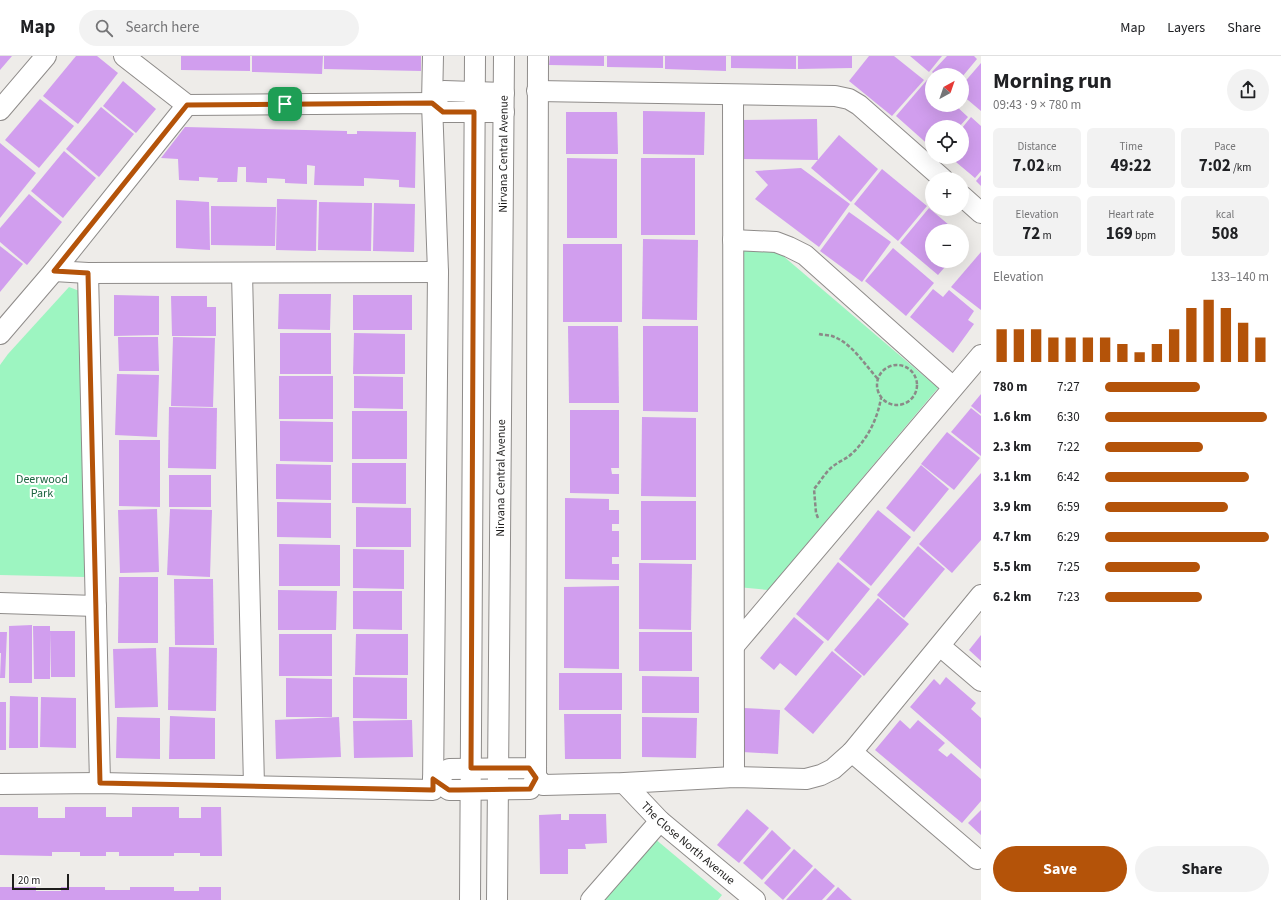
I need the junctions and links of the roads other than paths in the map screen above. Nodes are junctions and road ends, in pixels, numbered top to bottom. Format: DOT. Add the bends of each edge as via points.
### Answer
graph roads {
  1 [pos="46,56"];
  2 [pos="124,56"];
  3 [pos="433,56"];
  4 [pos="475,56"];
  5 [pos="504,56"];
  6 [pos="538,56"];
  7 [pos="537,91"];
  8 [pos="475,92"];
  9 [pos="733,95"];
  10 [pos="504,102"];
  11 [pos="432,103"];
  12 [pos="187,105"];
  13 [pos="0,110"];
  14 [pos="474,112"];
  15 [pos="935,172"];
  16 [pos="969,202"];
  17 [pos="981,213"];
  18 [pos="733,240"];
  19 [pos="54,271"];
  20 [pos="438,272"];
  21 [pos="88,273"];
  22 [pos="242,273"];
  23 [pos="0,334"];
  24 [pos="981,355"];
  25 [pos="953,387"];
  26 [pos="981,595"];
  27 [pos="0,603"];
  28 [pos="96,606"];
  29 [pos="734,646"];
  30 [pos="940,646"];
  31 [pos="981,681"];
  32 [pos="852,752"];
  33 [pos="471,768"];
  34 [pos="498,768"];
  35 [pos="734,777"];
  36 [pos="536,778"];
  37 [pos="433,779"];
  38 [pos="100,783"];
  39 [pos="624,783"];
  40 [pos="0,784"];
  41 [pos="254,786"];
  42 [pos="498,789"];
  43 [pos="471,790"];
  44 [pos="660,821"];
  45 [pos="977,859"];
  46 [pos="742,896"];
  47 [pos="470,900"];
  48 [pos="497,900"];
  49 [pos="591,900"];
  1 -- 13 [label="street"];
  2 -- 12 [label="street"];
  3 -- 11 [label="street"];
  4 -- 8 [label="street"];
  5 -- 10 [label="street, Nirvana Central Avenue"];
  6 -- 7 [label="street"];
  7 -- 9 [label="street"];
  7 -- 36 [label="street"];
  8 -- 10 [label="street"];
  8 -- 11 [label="street" via="444,91"];
  8 -- 14 [label="street"];
  9 -- 15 [label="street" via="849,98"];
  9 -- 18 [label="street"];
  10 -- 14 [label="street"];
  10 -- 34 [label="street, Nirvana Central Avenue"];
  11 -- 12 [label="street"];
  11 -- 14 [label="street" via="443,112"];
  11 -- 20 [label="street"];
  12 -- 19 [label="street"];
  14 -- 33 [label="street"];
  16 -- 17 [label="street"];
  18 -- 25 [label="street" via="776,242 805,255"];
  18 -- 29 [label="street"];
  19 -- 21 [label="street"];
  19 -- 23 [label="street"];
  20 -- 22 [label="street"];
  20 -- 37 [label="street"];
  21 -- 22 [label="street"];
  21 -- 28 [label="street"];
  22 -- 41 [label="street"];
  24 -- 25 [label="street"];
  25 -- 29 [label="street"];
  26 -- 30 [label="street"];
  27 -- 28 [label="street"];
  28 -- 38 [label="street"];
  29 -- 35 [label="street"];
  30 -- 31 [label="street"];
  30 -- 32 [label="street"];
  32 -- 35 [label="street" via="833,769 821,775 806,778"];
  32 -- 45 [label="street"];
  33 -- 34 [label="street"];
  33 -- 37 [label="street" via="449,769"];
  33 -- 43 [label="street"];
  34 -- 36 [label="street" via="529,768"];
  34 -- 42 [label="street, Nirvana Central Avenue"];
  35 -- 39 [label="street"];
  36 -- 39 [label="street" via="542,785"];
  36 -- 42 [label="street" via="530,789"];
  37 -- 41 [label="street" via="433,790"];
  37 -- 43 [label="street" via="449,790"];
  38 -- 40 [label="street"];
  38 -- 41 [label="street"];
  39 -- 44 [label="street, The Close North Avenue"];
  42 -- 43 [label="street"];
  42 -- 48 [label="street, Nirvana Central Avenue"];
  43 -- 47 [label="street"];
  44 -- 46 [label="street, The Close North Avenue"];
  44 -- 49 [label="street"];
}
